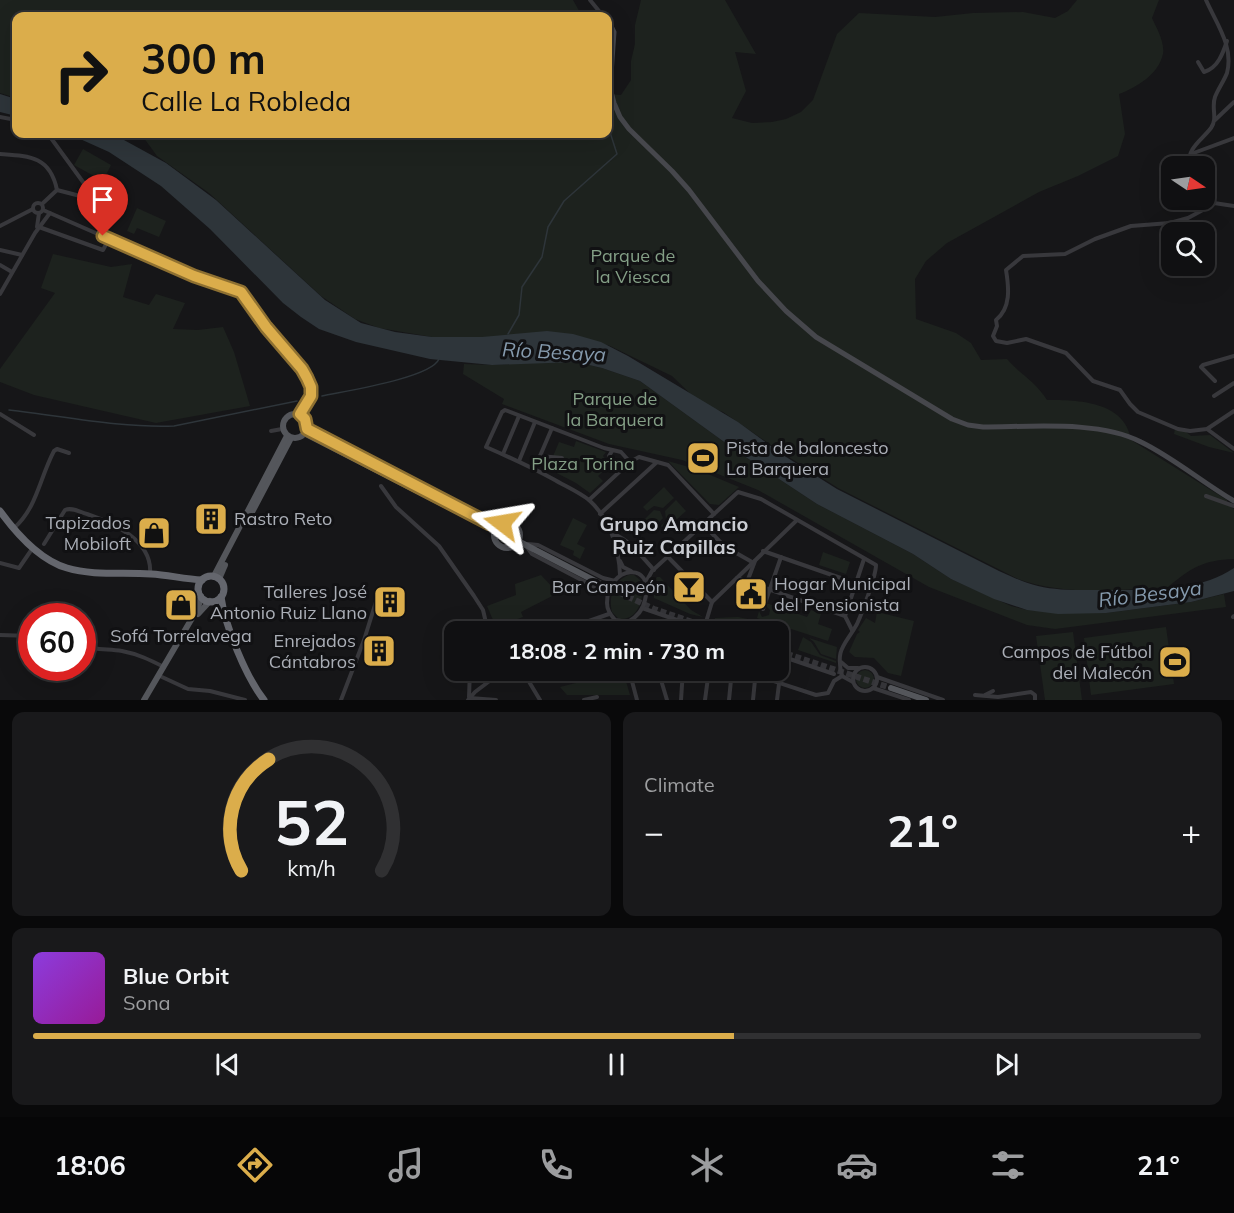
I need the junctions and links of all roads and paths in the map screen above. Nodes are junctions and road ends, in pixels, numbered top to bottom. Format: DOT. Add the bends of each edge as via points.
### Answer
graph roads {
  1 [pos="590,0"];
  2 [pos="1206,0"];
  3 [pos="600,12"];
  4 [pos="612,26"];
  5 [pos="1227,40"];
  6 [pos="612,60"];
  7 [pos="1198,62"];
  8 [pos="612,96"];
  9 [pos="1234,102"];
  10 [pos="1214,121"];
  11 [pos="51,138"];
  12 [pos="1234,138"];
  13 [pos="0,154"];
  14 [pos="1191,154"];
  15 [pos="57,190"];
  16 [pos="91,193"];
  17 [pos="116,199"];
  18 [pos="1215,203"];
  19 [pos="42,204"];
  20 [pos="1234,206"];
  21 [pos="33,209"];
  22 [pos="1201,210"];
  23 [pos="41,212"];
  24 [pos="50,213"];
  25 [pos="0,226"];
  26 [pos="39,227"];
  27 [pos="35,233"];
  28 [pos="109,239"];
  29 [pos="0,250"];
  30 [pos="22,255"];
  31 [pos="0,265"];
  32 [pos="12,272"];
  33 [pos="0,294"];
  34 [pos="1234,356"];
  35 [pos="1215,381"];
  36 [pos="1234,383"];
  37 [pos="1214,396"];
  38 [pos="1234,411"];
  39 [pos="0,414"];
  40 [pos="300,414"];
  41 [pos="519,416"];
  42 [pos="536,422"];
  43 [pos="552,428"];
  44 [pos="282,429"];
  45 [pos="1208,429"];
  46 [pos="271,431"];
  47 [pos="306,431"];
  48 [pos="34,435"];
  49 [pos="289,437"];
  50 [pos="1234,449"];
  51 [pos="613,450"];
  52 [pos="69,453"];
  53 [pos="502,454"];
  54 [pos="540,456"];
  55 [pos="562,458"];
  56 [pos="519,461"];
  57 [pos="630,462"];
  58 [pos="658,462"];
  59 [pos="532,468"];
  60 [pos="622,469"];
  61 [pos="381,486"];
  62 [pos="1206,496"];
  63 [pos="588,500"];
  64 [pos="1234,503"];
  65 [pos="0,511"];
  66 [pos="600,514"];
  67 [pos="714,514"];
  68 [pos="4,520"];
  69 [pos="796,520"];
  70 [pos="703,524"];
  71 [pos="14,528"];
  72 [pos="496,529"];
  73 [pos="612,534"];
  74 [pos="518,541"];
  75 [pos="44,544"];
  76 [pos="525,544"];
  77 [pos="33,547"];
  78 [pos="763,551"];
  79 [pos="668,557"];
  80 [pos="756,557"];
  81 [pos="781,557"];
  82 [pos="864,559"];
  83 [pos="619,560"];
  84 [pos="0,562"];
  85 [pos="752,562"];
  86 [pos="653,570"];
  87 [pos="631,571"];
  88 [pos="150,574"];
  89 [pos="620,575"];
  90 [pos="640,575"];
  91 [pos="217,577"];
  92 [pos="736,578"];
  93 [pos="595,581"];
  94 [pos="615,581"];
  95 [pos="646,582"];
  96 [pos="747,582"];
  97 [pos="855,583"];
  98 [pos="200,584"];
  99 [pos="380,589"];
  100 [pos="769,591"];
  101 [pos="608,594"];
  102 [pos="201,596"];
  103 [pos="221,597"];
  104 [pos="212,601"];
  105 [pos="712,602"];
  106 [pos="642,608"];
  107 [pos="763,609"];
  108 [pos="223,612"];
  109 [pos="609,614"];
  110 [pos="846,617"];
  111 [pos="615,620"];
  112 [pos="485,621"];
  113 [pos="589,621"];
  114 [pos="622,621"];
  115 [pos="630,621"];
  116 [pos="679,621"];
  117 [pos="707,621"];
  118 [pos="858,621"];
  119 [pos="853,631"];
  120 [pos="0,635"];
  121 [pos="18,636"];
  122 [pos="96,650"];
  123 [pos="789,659"];
  124 [pos="840,662"];
  125 [pos="164,667"];
  126 [pos="858,668"];
  127 [pos="834,674"];
  128 [pos="842,676"];
  129 [pos="162,677"];
  130 [pos="877,677"];
  131 [pos="470,681"];
  132 [pos="491,681"];
  133 [pos="529,681"];
  134 [pos="632,681"];
  135 [pos="661,681"];
  136 [pos="682,681"];
  137 [pos="708,681"];
  138 [pos="731,681"];
  139 [pos="755,681"];
  140 [pos="773,681"];
  141 [pos="853,682"];
  142 [pos="779,684"];
  143 [pos="872,688"];
  144 [pos="891,688"];
  145 [pos="993,691"];
  146 [pos="975,695"];
  147 [pos="984,695"];
  148 [pos="597,697"];
  149 [pos="469,699"];
  150 [pos="680,699"];
  151 [pos="146,700"];
  152 [pos="245,700"];
  153 [pos="264,700"];
  154 [pos="341,700"];
  155 [pos="496,700"];
  156 [pos="540,700"];
  157 [pos="584,700"];
  158 [pos="637,700"];
  159 [pos="667,700"];
  160 [pos="705,700"];
  161 [pos="729,700"];
  162 [pos="753,700"];
  163 [pos="777,700"];
  164 [pos="909,700"];
  165 [pos="926,700"];
  166 [pos="943,700"];
  167 [pos="1035,700"];
  1 -- 3 [label="street"];
  2 -- 5 [label="street"];
  4 -- 6 [label="street"];
  5 -- 7 [label="street" via="1224,54 1211,69 1204,72"];
  5 -- 10 [label="street" via="1230,64 1214,99"];
  8 -- 64 [label="street" via="630,130 688,190 778,303 807,330 952,419 982,426 1112,432 1141,442"];
  9 -- 10 [label="street"];
  10 -- 14 [label="street"];
  11 -- 16 [label="street"];
  12 -- 14 [label="street"];
  13 -- 15 [label="street" via="41,161 52,174"];
  15 -- 16 [label="street" via="87,198"];
  15 -- 19 [label="street"];
  16 -- 17 [label="street" via="99,190"];
  18 -- 20 [label="street"];
  19 -- 21 [label="street" via="36,203"];
  19 -- 23 [label="street"];
  21 -- 23 [label="street"];
  21 -- 25 [label="street"];
  22 -- 45 [label="street" via="1180,221 1131,226 1065,254 1023,256 1006,270 1006,307 996,320 993,336 996,341 1007,342 1026,339 1066,353 1092,381 1120,390 1145,416 1183,430"];
  23 -- 24 [label="street"];
  23 -- 27 [label="street"];
  24 -- 26 [label="street"];
  24 -- 28 [label="street"];
  26 -- 27 [label="street"];
  26 -- 28 [label="street" via="103,250"];
  27 -- 30 [label="street"];
  28 -- 40 [label="street" via="241,292 307,378 311,396"];
  29 -- 30 [label="street"];
  30 -- 32 [label="street"];
  31 -- 32 [label="street"];
  32 -- 33 [label="street"];
  34 -- 35 [label="street" via="1203,365"];
  36 -- 37 [label="street"];
  38 -- 45 [label="street"];
  39 -- 48 [label="street"];
  40 -- 44 [label="main road" via="286,417"];
  40 -- 47 [label="main road" via="305,419"];
  41 -- 42 [label="street"];
  41 -- 53 [label="street"];
  41 -- 53 [label="street" via="502,412 486,447"];
  42 -- 43 [label="street"];
  42 -- 56 [label="street"];
  43 -- 51 [label="street"];
  43 -- 54 [label="street"];
  44 -- 46 [label="street"];
  44 -- 49 [label="main road"];
  45 -- 50 [label="street"];
  47 -- 49 [label="main road" via="299,437"];
  47 -- 72 [label="main road"];
  49 -- 91 [label="main road"];
  51 -- 57 [label="street"];
  51 -- 60 [label="street" via="609,456"];
  52 -- 71 [label="street" via="54,451 29,510"];
  53 -- 56 [label="street"];
  54 -- 55 [label="street"];
  54 -- 59 [label="street"];
  56 -- 59 [label="street"];
  57 -- 58 [label="street" via="639,457"];
  57 -- 60 [label="street"];
  58 -- 66 [label="street"];
  58 -- 67 [label="street" via="668,465"];
  59 -- 63 [label="street"];
  60 -- 63 [label="street"];
  61 -- 112 [label="street" via="396,507 439,546 483,610"];
  62 -- 64 [label="street"];
  63 -- 66 [label="street"];
  65 -- 68 [label="highway"];
  66 -- 73 [label="street"];
  67 -- 69 [label="street" via="738,492 761,499"];
  67 -- 70 [label="street"];
  68 -- 71 [label="highway"];
  69 -- 78 [label="street"];
  69 -- 82 [label="street"];
  70 -- 79 [label="street"];
  70 -- 85 [label="street" via="724,546"];
  71 -- 77 [label="highway"];
  72 -- 74 [label="main road" via="505,522 514,525"];
  72 -- 74 [label="main road" via="495,540 503,547"];
  73 -- 83 [label="street"];
  73 -- 86 [label="street" via="628,543"];
  74 -- 76 [label="main road"];
  75 -- 88 [label="street" via="64,510 73,509 124,530 141,546 150,562"];
  76 -- 93 [label="main road"];
  76 -- 94 [label="street" via="538,545"];
  76 -- 101 [label="street" via="532,554"];
  77 -- 84 [label="street" via="20,568"];
  77 -- 88 [label="highway" via="67,568"];
  78 -- 80 [label="street"];
  78 -- 81 [label="street"];
  79 -- 86 [label="street"];
  79 -- 105 [label="street"];
  80 -- 85 [label="street"];
  80 -- 96 [label="street"];
  81 -- 97 [label="street"];
  81 -- 100 [label="street"];
  82 -- 97 [label="street"];
  82 -- 118 [label="street" via="877,567"];
  83 -- 87 [label="street"];
  83 -- 89 [label="street"];
  85 -- 92 [label="street"];
  86 -- 90 [label="street"];
  86 -- 95 [label="street"];
  87 -- 89 [label="street"];
  87 -- 90 [label="street"];
  88 -- 98 [label="highway"];
  89 -- 94 [label="street"];
  90 -- 95 [label="street"];
  91 -- 98 [label="highway" via="207,577"];
  91 -- 103 [label="highway" via="224,585"];
  92 -- 96 [label="street"];
  92 -- 105 [label="street"];
  94 -- 101 [label="street"];
  95 -- 106 [label="street"];
  96 -- 100 [label="street"];
  97 -- 110 [label="street"];
  98 -- 102 [label="highway"];
  99 -- 154 [label="street"];
  100 -- 107 [label="street"];
  100 -- 110 [label="street"];
  101 -- 109 [label="street"];
  102 -- 104 [label="highway"];
  102 -- 125 [label="main road"];
  103 -- 104 [label="highway"];
  103 -- 108 [label="highway"];
  104 -- 108 [label="highway"];
  104 -- 129 [label="main road" via="201,610"];
  105 -- 117 [label="street"];
  106 -- 115 [label="street"];
  106 -- 116 [label="street"];
  108 -- 153 [label="highway" via="250,678"];
  109 -- 111 [label="street"];
  109 -- 113 [label="street"];
  110 -- 118 [label="street"];
  110 -- 119 [label="street"];
  111 -- 114 [label="street"];
  118 -- 119 [label="street"];
  119 -- 124 [label="street" via="840,650"];
  120 -- 121 [label="street"];
  122 -- 125 [label="street" via="141,656"];
  123 -- 127 [label="street"];
  124 -- 126 [label="street" via="848,668"];
  124 -- 128 [label="street"];
  125 -- 151 [label="main road"];
  126 -- 130 [label="street" via="870,668"];
  126 -- 141 [label="street"];
  128 -- 141 [label="street"];
  128 -- 142 [label="street" via="825,694 801,694"];
  129 -- 151 [label="main road"];
  129 -- 152 [label="street" via="188,689"];
  130 -- 143 [label="street"];
  130 -- 166 [label="street"];
  131 -- 149 [label="street"];
  132 -- 149 [label="street"];
  133 -- 156 [label="street"];
  134 -- 158 [label="street"];
  135 -- 159 [label="street"];
  136 -- 150 [label="street"];
  137 -- 160 [label="street"];
  138 -- 161 [label="street"];
  139 -- 162 [label="street"];
  140 -- 142 [label="street"];
  141 -- 143 [label="street" via="862,691"];
  142 -- 163 [label="street"];
  143 -- 164 [label="street"];
  144 -- 165 [label="main road"];
  145 -- 147 [label="street"];
  146 -- 147 [label="street"];
  147 -- 167 [label="street" via="1031,692"];
  148 -- 157 [label="street"];
  149 -- 155 [label="street"];
}
